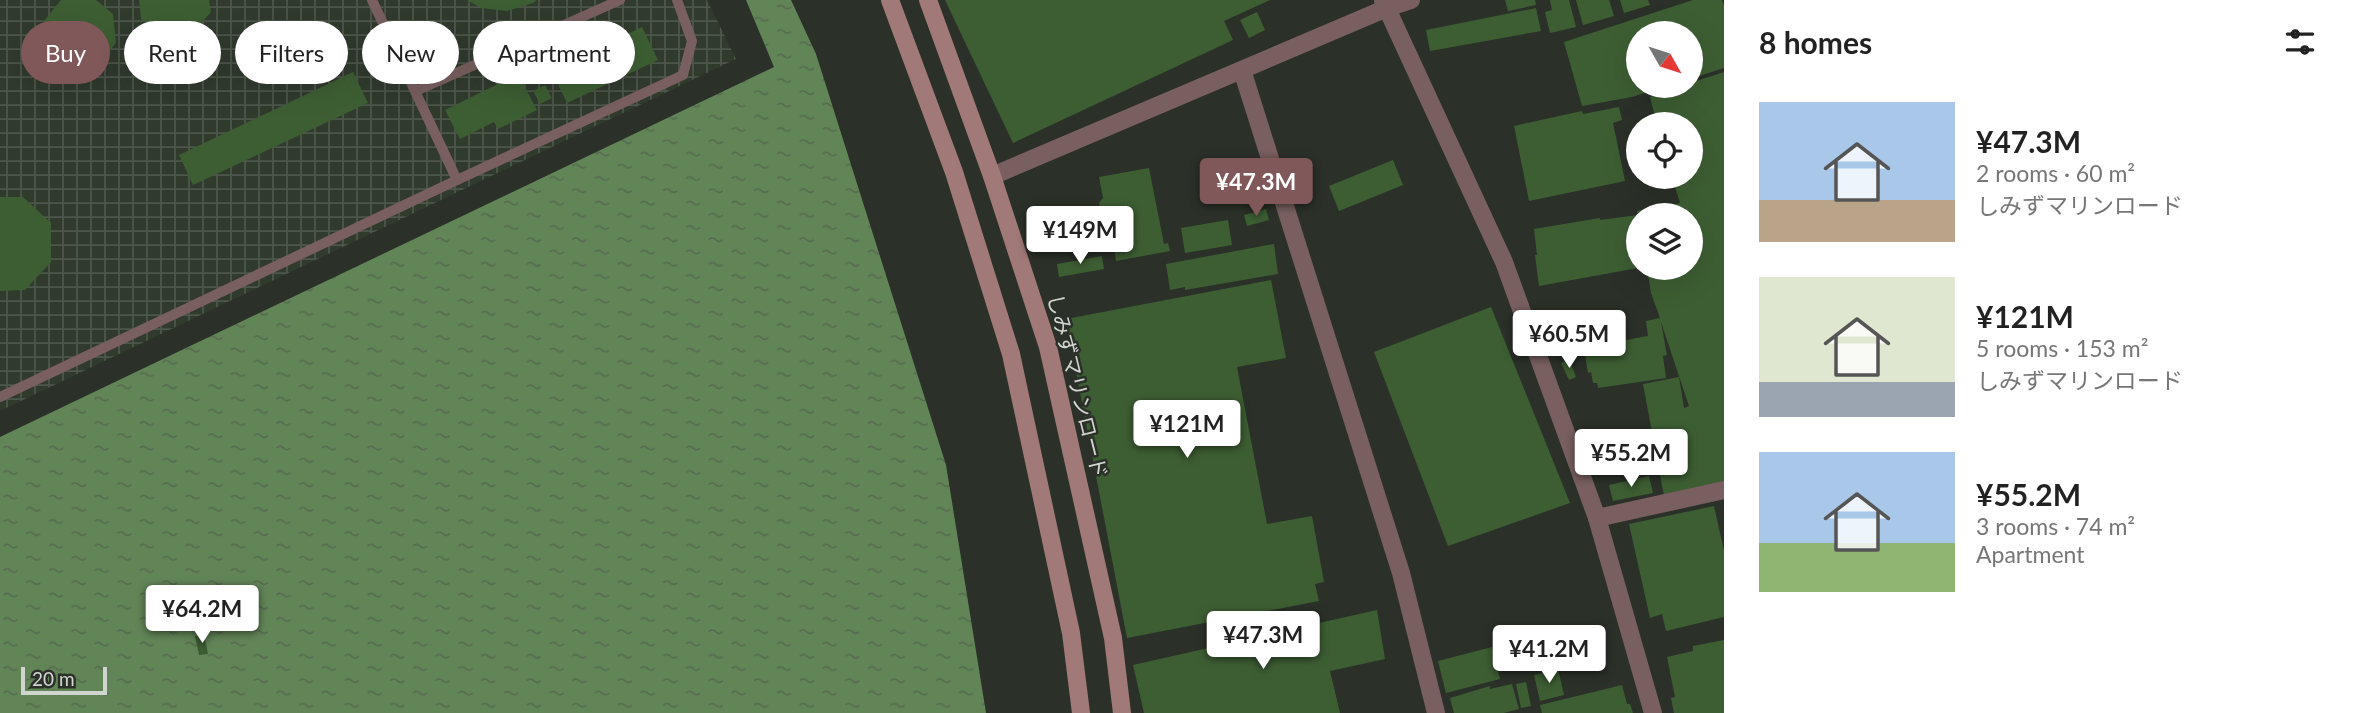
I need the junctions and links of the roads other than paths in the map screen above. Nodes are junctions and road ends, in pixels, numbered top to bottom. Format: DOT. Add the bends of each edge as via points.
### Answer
graph roads {
  1 [pos="372,0"];
  2 [pos="620,0"];
  3 [pos="677,0"];
  4 [pos="890,0"];
  5 [pos="928,0"];
  6 [pos="1411,0"];
  7 [pos="1385,4"];
  8 [pos="1242,70"];
  9 [pos="416,91"];
  10 [pos="992,176"];
  11 [pos="457,180"];
  12 [pos="0,397"];
  13 [pos="1724,490"];
  14 [pos="1597,518"];
  15 [pos="1081,713"];
  16 [pos="1122,713"];
  17 [pos="1436,713"];
  18 [pos="1653,713"];
  1 -- 9 [label="lane"];
  2 -- 9 [label="lane"];
  3 -- 11 [label="lane" via="692,41 683,75"];
  4 -- 15 [label="street" via="954,172 1011,354 1071,633"];
  5 -- 10 [label="street, しみずマリンロード"];
  6 -- 7 [label="street"];
  7 -- 8 [label="street"];
  7 -- 14 [label="street" via="1504,262"];
  8 -- 10 [label="street"];
  8 -- 17 [label="street" via="1401,573"];
  9 -- 11 [label="lane"];
  10 -- 16 [label="street, しみずマリンロード" via="1048,347 1113,638"];
  11 -- 12 [label="lane"];
  13 -- 14 [label="street"];
  14 -- 18 [label="street"];
}
